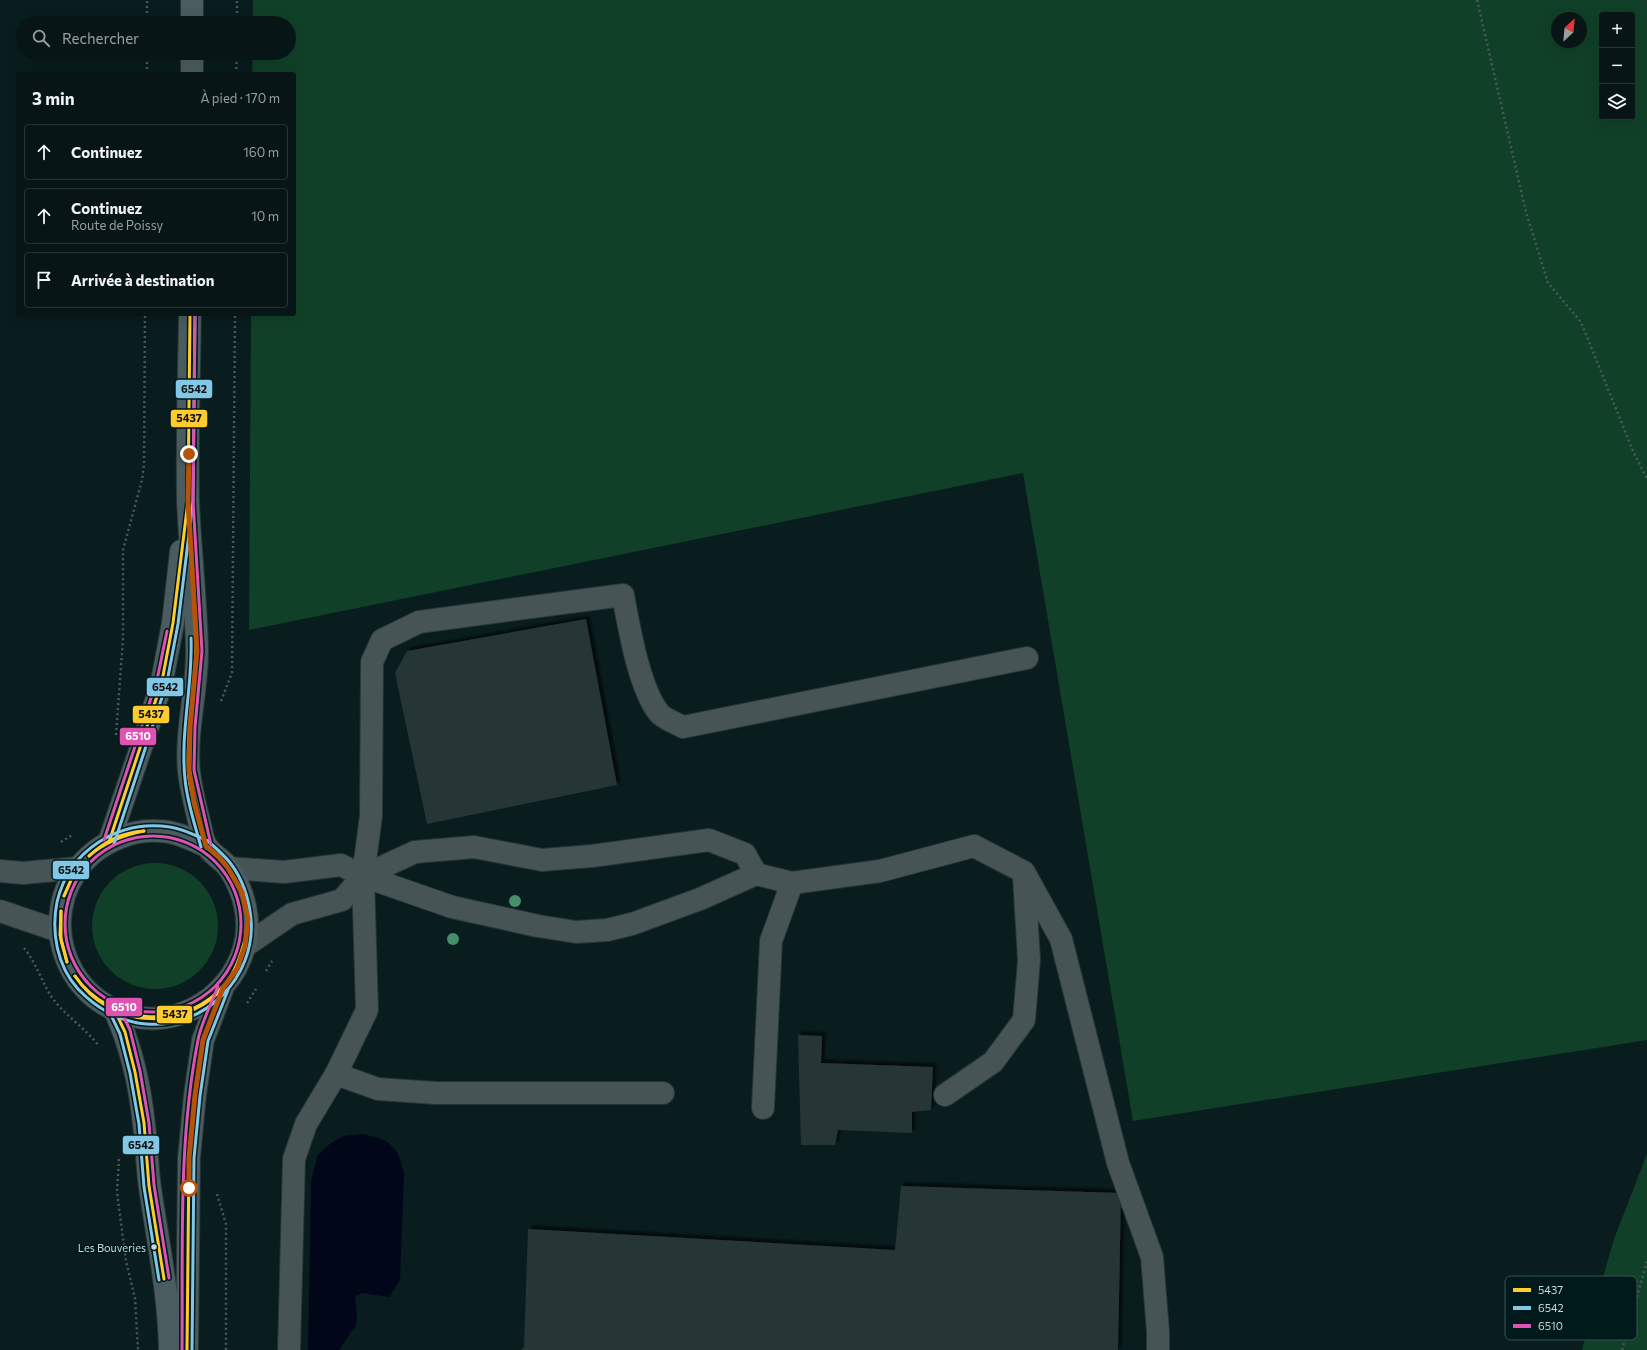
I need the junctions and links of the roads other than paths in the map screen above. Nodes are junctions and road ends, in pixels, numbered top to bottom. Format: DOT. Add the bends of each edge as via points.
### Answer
graph roads {
  1 [pos="192,0"];
  2 [pos="192,16"];
  3 [pos="192,60"];
  4 [pos="192,72"];
  5 [pos="190,316"];
  6 [pos="188,501"];
  7 [pos="1027,658"];
  8 [pos="108,842"];
  9 [pos="206,846"];
  10 [pos="78,868"];
  11 [pos="228,868"];
  12 [pos="0,871"];
  13 [pos="1024,872"];
  14 [pos="756,874"];
  15 [pos="363,876"];
  16 [pos="792,883"];
  17 [pos="0,911"];
  18 [pos="59,931"];
  19 [pos="245,946"];
  20 [pos="223,988"];
  21 [pos="115,1011"];
  22 [pos="336,1074"];
  23 [pos="663,1093"];
  24 [pos="945,1095"];
  25 [pos="763,1108"];
  26 [pos="170,1350"];
  27 [pos="187,1350"];
  28 [pos="289,1350"];
  29 [pos="1158,1350"];
  1 -- 2 [label="main road"];
  3 -- 4 [label="main road"];
  5 -- 6 [label="main road"];
  6 -- 8 [label="main road" via="173,623 162,681"];
  6 -- 9 [label="main road" via="197,651 189,770 194,802"];
  7 -- 15 [label="street" via="683,726 659,714 644,686 623,595 419,622 382,640 372,662 371,816"];
  8 -- 9 [label="main road" via="132,832 158,831 183,835"];
  8 -- 10 [label="main road" via="92,853"];
  9 -- 11 [label="main road"];
  10 -- 12 [label="street" via="23,873"];
  10 -- 18 [label="main road" via="66,887 60,909"];
  11 -- 15 [label="street" via="284,872 341,865"];
  11 -- 19 [label="main road" via="242,892 245,905 248,919"];
  13 -- 16 [label="street" via="974,846 880,871"];
  13 -- 24 [label="street" via="1028,960 1024,1020 994,1062"];
  13 -- 29 [label="street" via="1061,939 1118,1163 1152,1257"];
  14 -- 15 [label="street" via="700,899 632,924 607,930 576,932 452,907"];
  14 -- 15 [label="street" via="745,854 709,840 542,860 474,847 415,852"];
  14 -- 16 [label="street"];
  15 -- 19 [label="street" via="342,900 292,914"];
  15 -- 22 [label="street" via="367,1010"];
  16 -- 25 [label="street" via="771,941"];
  17 -- 18 [label="street"];
  18 -- 21 [label="main road" via="64,956 76,978 93,997"];
  19 -- 20 [label="main road" via="237,969"];
  20 -- 21 [label="main road" via="205,1004 184,1014 161,1019 137,1018"];
  20 -- 27 [label="main road" via="203,1040 195,1095 189,1158"];
  21 -- 26 [label="main road" via="125,1032 144,1124 149,1186 169,1324"];
  22 -- 23 [label="street" via="378,1089 428,1092"];
  22 -- 28 [label="street" via="306,1124 294,1158"];
}
